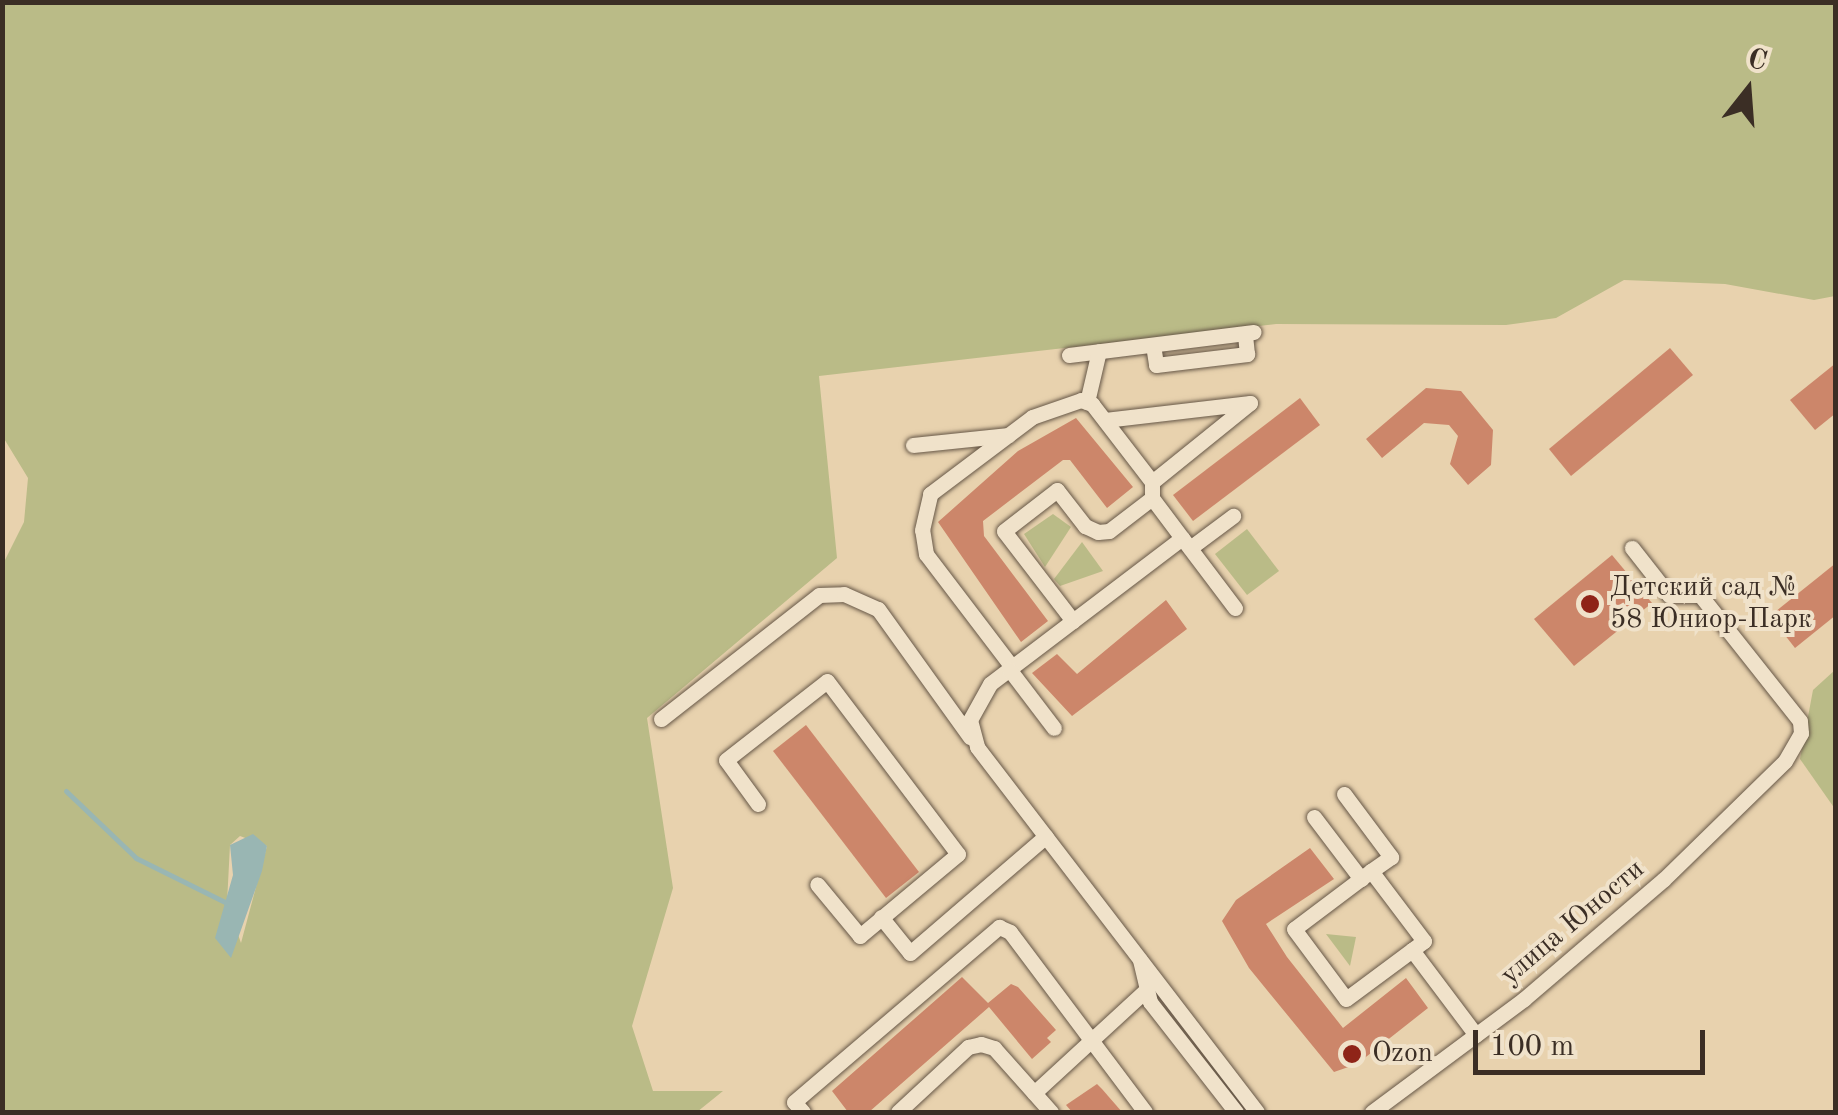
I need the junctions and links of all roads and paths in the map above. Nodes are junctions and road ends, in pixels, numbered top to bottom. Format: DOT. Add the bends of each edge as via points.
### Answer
graph roads {
  1 [pos="1249,333"];
  2 [pos="1099,351"];
  3 [pos="1069,355"];
  4 [pos="1087,402"];
  5 [pos="1105,420"];
  6 [pos="1008,435"];
  7 [pos="913,445"];
  8 [pos="1152,490"];
  9 [pos="1233,516"];
  10 [pos="1186,543"];
  11 [pos="1632,548"];
  12 [pos="1235,608"];
  13 [pos="1072,621"];
  14 [pos="1011,668"];
  15 [pos="662,719"];
  16 [pos="1054,728"];
  17 [pos="977,747"];
  18 [pos="1344,794"];
  19 [pos="758,804"];
  20 [pos="1314,817"];
  21 [pos="1046,836"];
  22 [pos="1366,875"];
  23 [pos="817,884"];
  24 [pos="881,917"];
  25 [pos="1412,950"];
  26 [pos="1140,956"];
  27 [pos="1144,991"];
  28 [pos="1476,1034"];
  29 [pos="1091,1040"];
  30 [pos="1034,1094"];
  31 [pos="793,1109"];
  32 [pos="1373,1111"];
  33 [pos="898,1112"];
  34 [pos="1050,1112"];
  35 [pos="1144,1112"];
  36 [pos="1236,1112"];
  37 [pos="1257,1112"];
  1 -- 2 [label="street" via="1247,354 1156,365 1153,345"];
  2 -- 3 [label="street"];
  2 -- 4 [label="street"];
  4 -- 5 [label="street"];
  4 -- 6 [label="street" via="1068,401"];
  5 -- 8 [label="street"];
  5 -- 8 [label="street" via="1250,403"];
  6 -- 7 [label="street"];
  6 -- 14 [label="street" via="930,494 922,530 926,554"];
  8 -- 10 [label="street"];
  8 -- 13 [label="street" via="1108,531 1084,526 1057,490 1004,530"];
  9 -- 10 [label="street"];
  10 -- 12 [label="street"];
  10 -- 13 [label="street"];
  11 -- 28 [label="street, улица Юности" via="1669,595 1700,595 1800,721 1801,734 1785,760 1663,880"];
  13 -- 14 [label="street"];
  14 -- 16 [label="street"];
  14 -- 17 [label="street" via="976,705 970,720"];
  15 -- 17 [label="street" via="819,594 844,594 878,609"];
  17 -- 21 [label="street"];
  18 -- 22 [label="street" via="1391,856"];
  19 -- 24 [label="street" via="726,760 827,682 958,854"];
  20 -- 22 [label="street"];
  21 -- 24 [label="street" via="910,953"];
  21 -- 26 [label="street"];
  22 -- 25 [label="street" via="1424,941"];
  22 -- 25 [label="street" via="1294,929 1346,999"];
  23 -- 24 [label="street" via="860,936"];
  25 -- 28 [label="street"];
  26 -- 27 [label="street"];
  26 -- 37 [label="street"];
  27 -- 29 [label="street"];
  27 -- 36 [label="street"];
  28 -- 32 [label="street, улица Юности"];
  29 -- 30 [label="street"];
  29 -- 31 [label="street" via="1010,932 993,928"];
  29 -- 35 [label="street"];
  30 -- 33 [label="street" via="994,1048 974,1044"];
  30 -- 34 [label="street"];
}
